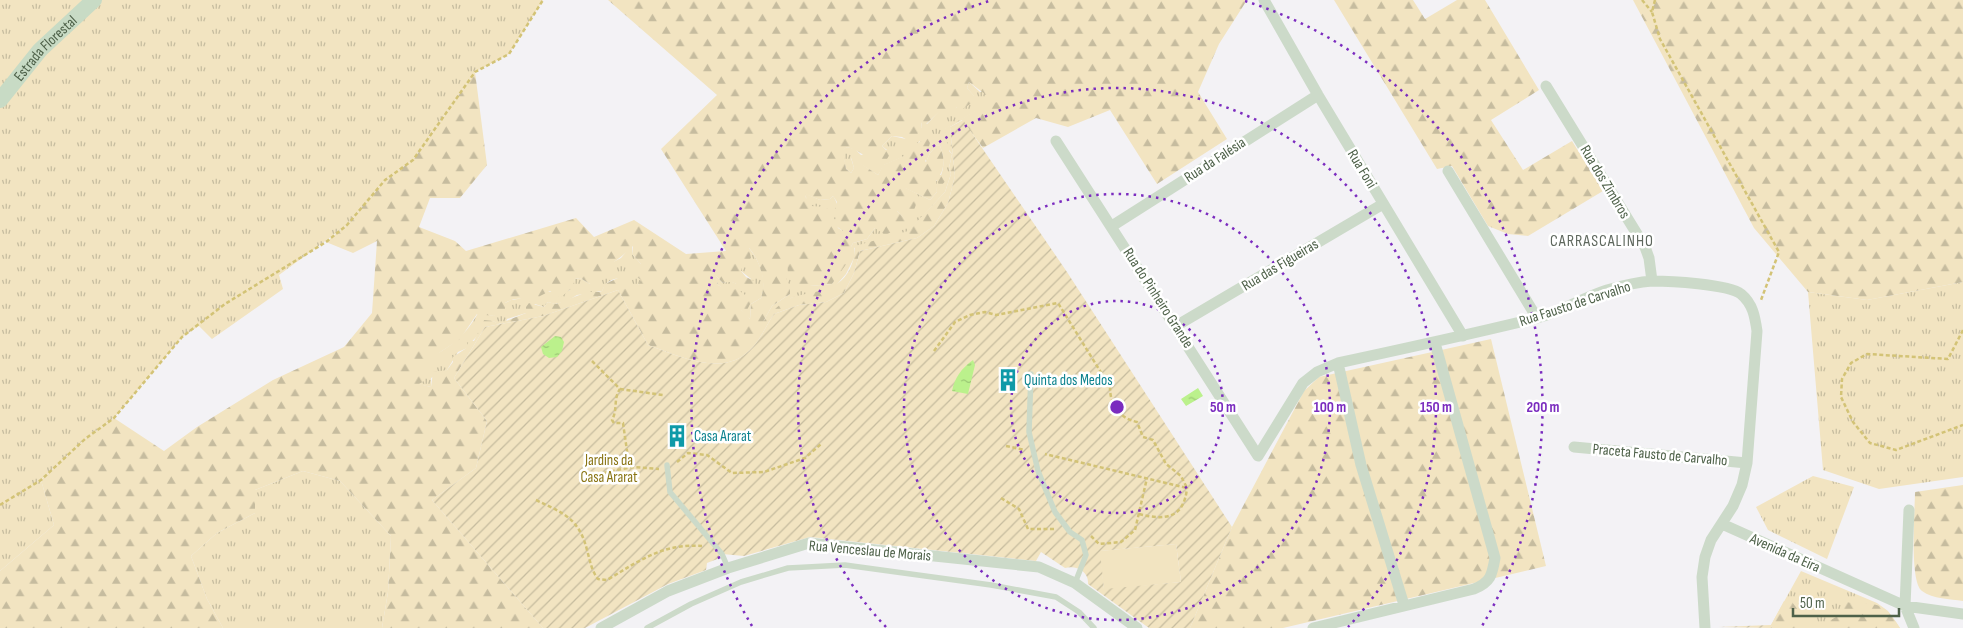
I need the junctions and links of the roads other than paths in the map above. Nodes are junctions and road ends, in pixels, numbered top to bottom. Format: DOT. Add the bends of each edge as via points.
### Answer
graph roads {
  1 [pos="94,0"];
  2 [pos="1264,0"];
  3 [pos="1546,86"];
  4 [pos="1318,95"];
  5 [pos="0,100"];
  6 [pos="1056,141"];
  7 [pos="1448,171"];
  8 [pos="1383,204"];
  9 [pos="1112,226"];
  10 [pos="1652,281"];
  11 [pos="1537,318"];
  12 [pos="1176,326"];
  13 [pos="1463,336"];
  14 [pos="1435,343"];
  15 [pos="1338,363"];
  16 [pos="1031,374"];
  17 [pos="1574,447"];
  18 [pos="1258,456"];
  19 [pos="1747,463"];
  20 [pos="667,467"];
  21 [pos="1909,510"];
  22 [pos="1722,524"];
  23 [pos="728,568"];
  24 [pos="1075,584"];
  25 [pos="1404,605"];
  26 [pos="1905,606"];
  27 [pos="1963,614"];
  28 [pos="601,628"];
  29 [pos="646,628"];
  30 [pos="1094,628"];
  31 [pos="1137,628"];
  32 [pos="1313,628"];
  33 [pos="1705,628"];
  34 [pos="1914,628"];
  1 -- 5 [label="main road, Estrada Florestal" via="40,50"];
  2 -- 4 [label="street, Rua Foni"];
  3 -- 10 [label="street, Rua dos Zimbros" via="1645,248"];
  4 -- 8 [label="street, Rua Foni"];
  4 -- 9 [label="street, Rua da Falésia"];
  6 -- 9 [label="street, Rua do Pinheiro Grande"];
  7 -- 11 [label="street"];
  8 -- 12 [label="street, Rua das Figueiras"];
  8 -- 13 [label="street, Rua Foni"];
  9 -- 12 [label="street, Rua do Pinheiro Grande"];
  10 -- 11 [label="street, Rua Fausto de Carvalho" via="1607,291"];
  10 -- 19 [label="street, Rua Fausto de Carvalho" via="1726,288 1740,293 1749,302 1755,315 1757,347"];
  11 -- 13 [label="street, Rua Fausto de Carvalho"];
  12 -- 18 [label="street, Rua do Pinheiro Grande"];
  13 -- 14 [label="street, Rua Fausto de Carvalho"];
  14 -- 15 [label="street, Rua Fausto de Carvalho"];
  14 -- 25 [label="street" via="1495,558 1488,583"];
  15 -- 18 [label="street, Rua Fausto de Carvalho" via="1303,382"];
  15 -- 25 [label="street" via="1361,465"];
  16 -- 24 [label="lane" via="1029,432 1038,470 1055,512 1070,532 1082,540 1086,555"];
  17 -- 19 [label="street, Praceta Fausto de Carvalho"];
  19 -- 22 [label="street, Rua Fausto de Carvalho" via="1739,492"];
  20 -- 23 [label="lane" via="670,492 716,547"];
  21 -- 26 [label="street"];
  22 -- 26 [label="street, Avenida da Eira"];
  22 -- 33 [label="street, Rua Fausto de Carvalho" via="1705,557 1702,577"];
  23 -- 24 [label="street, Rua Venceslau de Morais" via="809,543 1039,567"];
  23 -- 28 [label="street, Rua Venceslau de Morais" via="668,591"];
  24 -- 31 [label="street, Rua Venceslau de Morais"];
  25 -- 32 [label="street"];
  26 -- 27 [label="street, Avenida da Eira"];
  26 -- 34 [label="street"];
  29 -- 30 [label="lane" via="741,582 788,568 845,565 1056,597 1079,612"];
}
